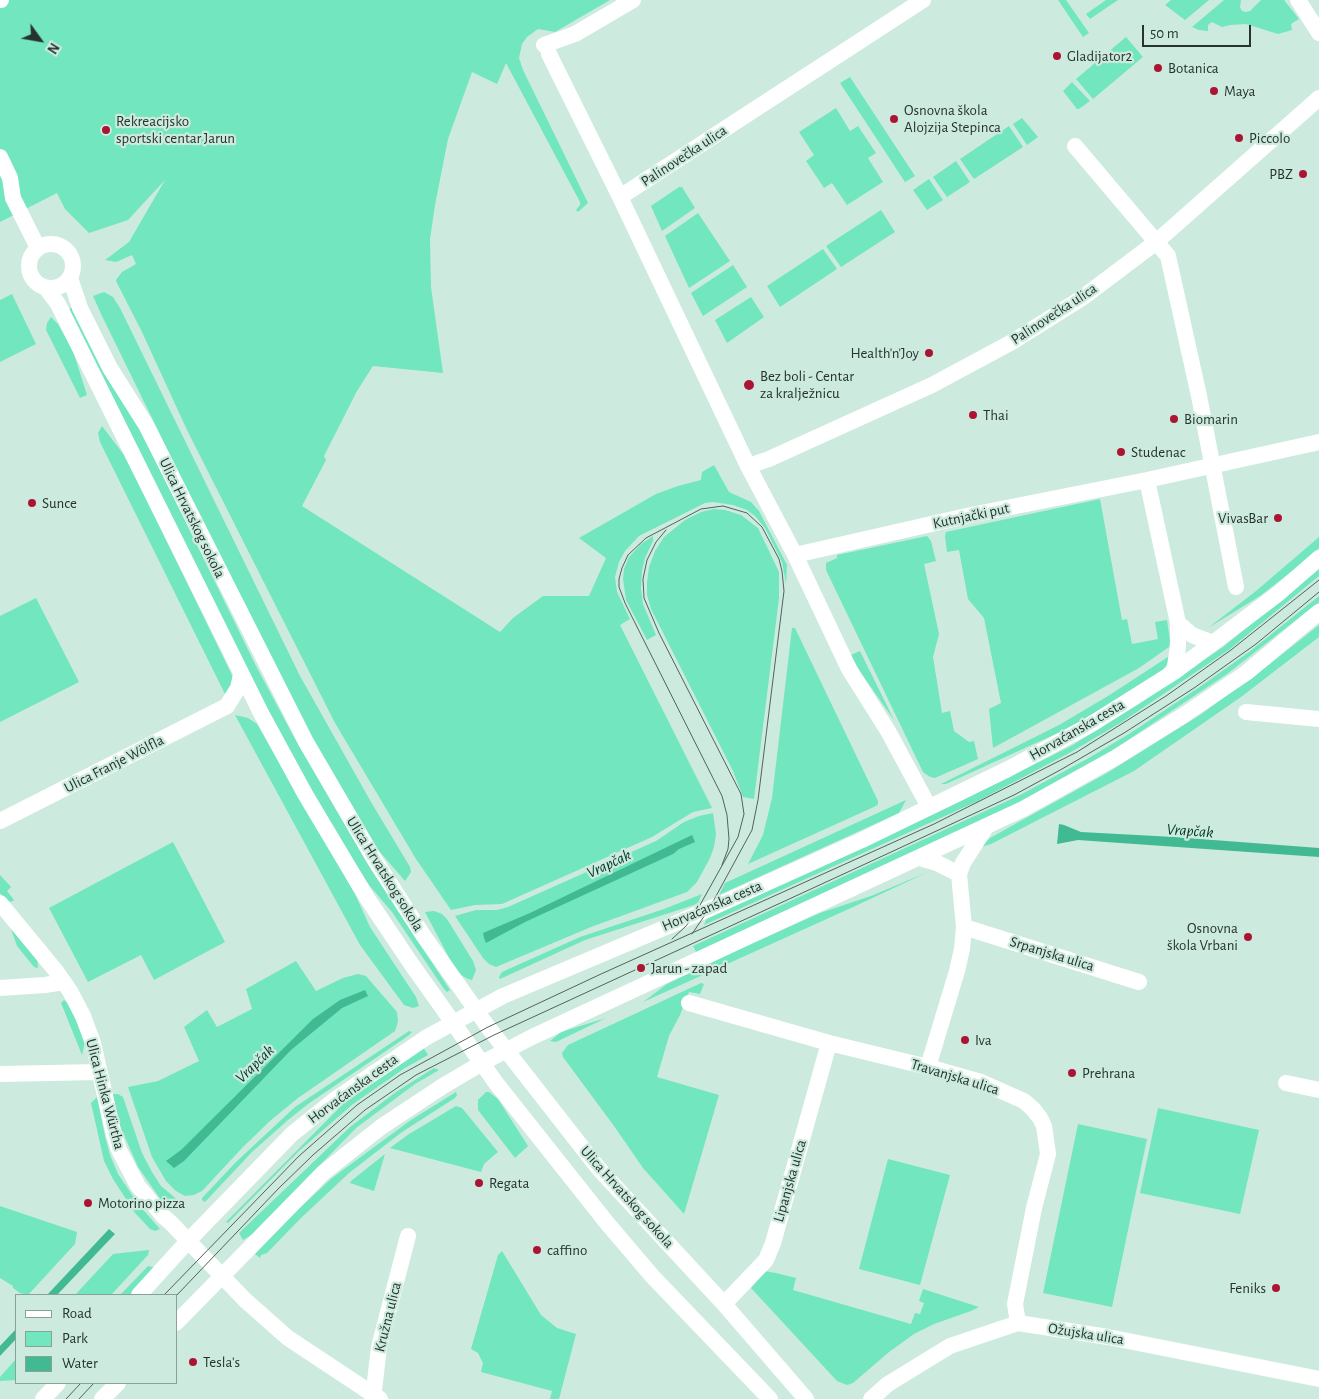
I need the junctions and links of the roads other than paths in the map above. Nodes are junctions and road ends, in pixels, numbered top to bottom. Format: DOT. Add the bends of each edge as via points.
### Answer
graph roads {
  1 [pos="633,0"];
  2 [pos="923,0"];
  3 [pos="1298,0"];
  4 [pos="1319,33"];
  5 [pos="1319,98"];
  6 [pos="1075,146"];
  7 [pos="0,156"];
  8 [pos="0,186"];
  9 [pos="620,197"];
  10 [pos="13,198"];
  11 [pos="1155,243"];
  12 [pos="38,248"];
  13 [pos="70,278"];
  14 [pos="46,288"];
  15 [pos="1319,442"];
  16 [pos="1213,465"];
  17 [pos="748,466"];
  18 [pos="1147,480"];
  19 [pos="795,555"];
  20 [pos="1319,558"];
  21 [pos="1236,586"];
  22 [pos="1319,612"];
  23 [pos="1178,623"];
  24 [pos="1213,643"];
  25 [pos="1174,672"];
  26 [pos="241,675"];
  27 [pos="227,706"];
  28 [pos="1246,712"];
  29 [pos="260,713"];
  30 [pos="1319,719"];
  31 [pos="929,807"];
  32 [pos="0,821"];
  33 [pos="987,827"];
  34 [pos="920,858"];
  35 [pos="959,874"];
  36 [pos="0,903"];
  37 [pos="964,927"];
  38 [pos="64,982"];
  39 [pos="1140,982"];
  40 [pos="0,988"];
  41 [pos="689,1003"];
  42 [pos="475,1010"];
  43 [pos="454,1022"];
  44 [pos="829,1043"];
  45 [pos="506,1051"];
  46 [pos="482,1063"];
  47 [pos="928,1067"];
  48 [pos="99,1072"];
  49 [pos="0,1074"];
  50 [pos="1286,1083"];
  51 [pos="1319,1090"];
  52 [pos="408,1236"];
  53 [pos="188,1241"];
  54 [pos="222,1276"];
  55 [pos="140,1294"];
  56 [pos="724,1304"];
  57 [pos="178,1321"];
  58 [pos="1018,1323"];
  59 [pos="1319,1379"];
  60 [pos="57,1384"];
  61 [pos="117,1384"];
  62 [pos="376,1397"];
  63 [pos="43,1399"];
  64 [pos="102,1399"];
  65 [pos="770,1399"];
  66 [pos="806,1399"];
  67 [pos="871,1399"];
  1 -- 9 [label="street" via="546,50"];
  2 -- 9 [label="street, Palinovečka ulica"];
  3 -- 4 [label="street"];
  5 -- 11 [label="street, Palinovečka ulica"];
  6 -- 11 [label="street"];
  7 -- 10 [label="street" via="10,178"];
  8 -- 10 [label="street"];
  9 -- 17 [label="street"];
  10 -- 12 [label="street"];
  11 -- 16 [label="street" via="1168,256"];
  11 -- 17 [label="street, Palinovečka ulica" via="1082,298 1012,342 932,385"];
  12 -- 13 [label="street" via="51,244 69,252 74,265"];
  12 -- 14 [label="street" via="31,258 30,270 36,281"];
  13 -- 14 [label="street" via="60,286"];
  13 -- 42 [label="street, Ulica Hrvatskog sokola" via="80,308 110,368 146,425 306,742 373,857"];
  14 -- 26 [label="street, Ulica Hrvatskog sokola" via="58,304"];
  15 -- 16 [label="street, Kutnjački put"];
  16 -- 18 [label="street, Kutnjački put"];
  16 -- 21 [label="street"];
  17 -- 19 [label="street"];
  18 -- 19 [label="street, Kutnjački put"];
  18 -- 23 [label="street"];
  19 -- 31 [label="street" via="849,669 888,731"];
  20 -- 24 [label="street, Horvaćanska cesta"];
  22 -- 33 [label="street" via="1246,673 1184,715 1115,758"];
  23 -- 24 [label="street" via="1192,635"];
  23 -- 25 [label="street"];
  24 -- 25 [label="street, Horvaćanska cesta"];
  25 -- 31 [label="street, Horvaćanska cesta" via="1090,725"];
  26 -- 27 [label="street" via="238,688"];
  26 -- 29 [label="street, Ulica Hrvatskog sokola"];
  27 -- 29 [label="street"];
  27 -- 32 [label="street, Ulica Franje Wölfla"];
  28 -- 30 [label="street"];
  29 -- 43 [label="street, Ulica Hrvatskog sokola" via="367,898"];
  31 -- 42 [label="street, Horvaćanska cesta" via="709,909"];
  33 -- 34 [label="street"];
  33 -- 35 [label="street"];
  34 -- 35 [label="street"];
  34 -- 45 [label="street"];
  35 -- 37 [label="street"];
  36 -- 38 [label="street, Ulica Hinka Würtha"];
  37 -- 39 [label="street, Srpanjska ulica"];
  37 -- 47 [label="street" via="957,971"];
  38 -- 40 [label="street"];
  38 -- 48 [label="street, Ulica Hinka Würtha" via="83,1016"];
  41 -- 44 [label="street, Travanjska ulica"];
  42 -- 43 [label="street, Horvaćanska cesta"];
  42 -- 45 [label="street, Ulica Hrvatskog sokola"];
  43 -- 46 [label="street, Ulica Hrvatskog sokola"];
  43 -- 53 [label="street, Horvaćanska cesta" via="352,1087 292,1134"];
  44 -- 47 [label="street, Travanjska ulica"];
  44 -- 56 [label="street, Lipanjska ulica" via="773,1243 766,1260"];
  45 -- 46 [label="street"];
  45 -- 56 [label="street, Ulica Hrvatskog sokola" via="599,1169"];
  46 -- 54 [label="street" via="381,1127 323,1173"];
  46 -- 65 [label="street, Ulica Hrvatskog sokola" via="607,1223"];
  47 -- 58 [label="street, Travanjska ulica" via="981,1082 1024,1101 1044,1126 1048,1154 1015,1304"];
  48 -- 49 [label="street"];
  48 -- 53 [label="street, Ulica Hinka Würtha" via="114,1134 128,1168 150,1201"];
  50 -- 51 [label="street"];
  52 -- 62 [label="street, Kružna ulica" via="378,1347"];
  53 -- 54 [label="street, Ulica Hinka Würtha"];
  53 -- 55 [label="street, Horvaćanska cesta"];
  54 -- 57 [label="street"];
  54 -- 62 [label="street, Ulica Hinka Würtha" via="288,1338"];
  56 -- 66 [label="street, Ulica Hrvatskog sokola"];
  58 -- 59 [label="street, Ožujska ulica" via="1108,1337"];
  58 -- 67 [label="street, Ožujska ulica" via="950,1346 888,1384"];
  60 -- 63 [label="street"];
  61 -- 64 [label="street"];
}
